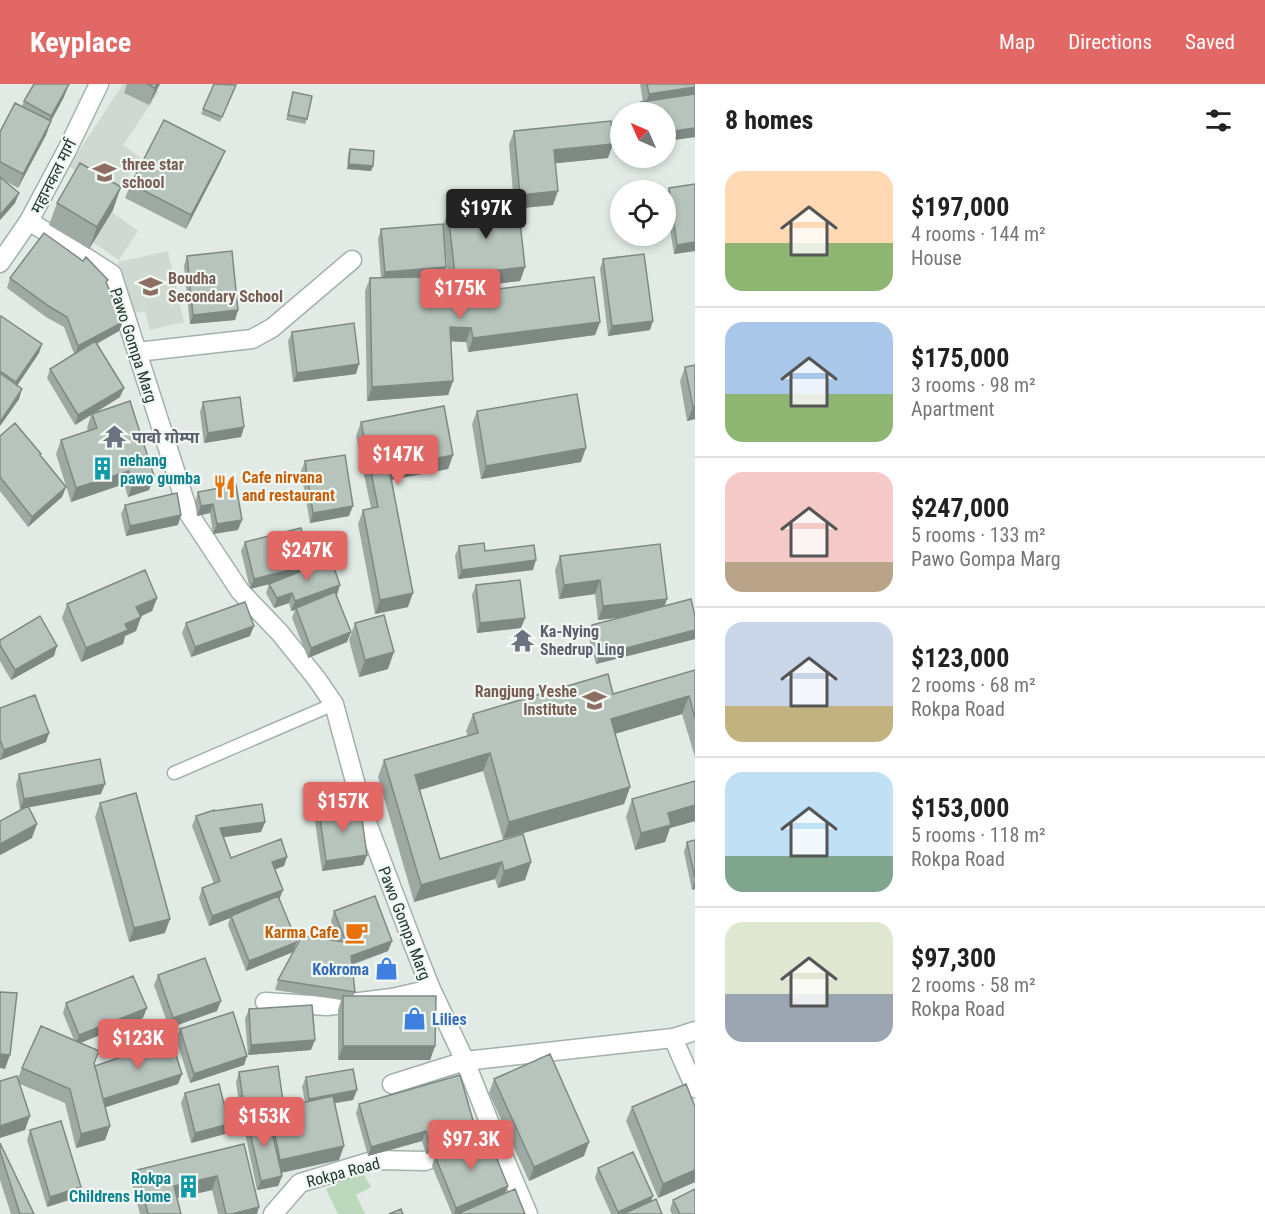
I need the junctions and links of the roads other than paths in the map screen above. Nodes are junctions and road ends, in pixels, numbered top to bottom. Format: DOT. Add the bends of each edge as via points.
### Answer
graph roads {
  1 [pos="99,84"];
  2 [pos="30,221"];
  3 [pos="352,260"];
  4 [pos="0,263"];
  5 [pos="136,352"];
  6 [pos="334,704"];
  7 [pos="174,773"];
  8 [pos="430,989"];
  9 [pos="265,1002"];
  10 [pos="695,1031"];
  11 [pos="674,1038"];
  12 [pos="465,1061"];
  13 [pos="392,1084"];
  14 [pos="695,1088"];
  15 [pos="494,1134"];
  16 [pos="273,1214"];
  17 [pos="528,1214"];
  1 -- 2 [label="street, महानकल मार्ग"];
  2 -- 4 [label="street, महानकल मार्ग"];
  2 -- 5 [label="street, Pawo Gompa Marg" via="112,274"];
  3 -- 5 [label="street" via="272,328 252,339"];
  5 -- 6 [label="street, Pawo Gompa Marg" via="189,514 240,591 280,633"];
  6 -- 7 [label="lane"];
  6 -- 8 [label="street, Pawo Gompa Marg" via="364,815"];
  8 -- 9 [label="street" via="327,1006"];
  8 -- 12 [label="street, Pawo Gompa Marg"];
  10 -- 11 [label="street"];
  11 -- 12 [label="street"];
  11 -- 14 [label="street"];
  12 -- 13 [label="street"];
  12 -- 15 [label="street, Pawo Gompa Marg"];
  15 -- 16 [label="street, Rokpa Road" via="425,1161 375,1160 300,1183"];
  15 -- 17 [label="street, Pawo Gompa Marg"];
}
